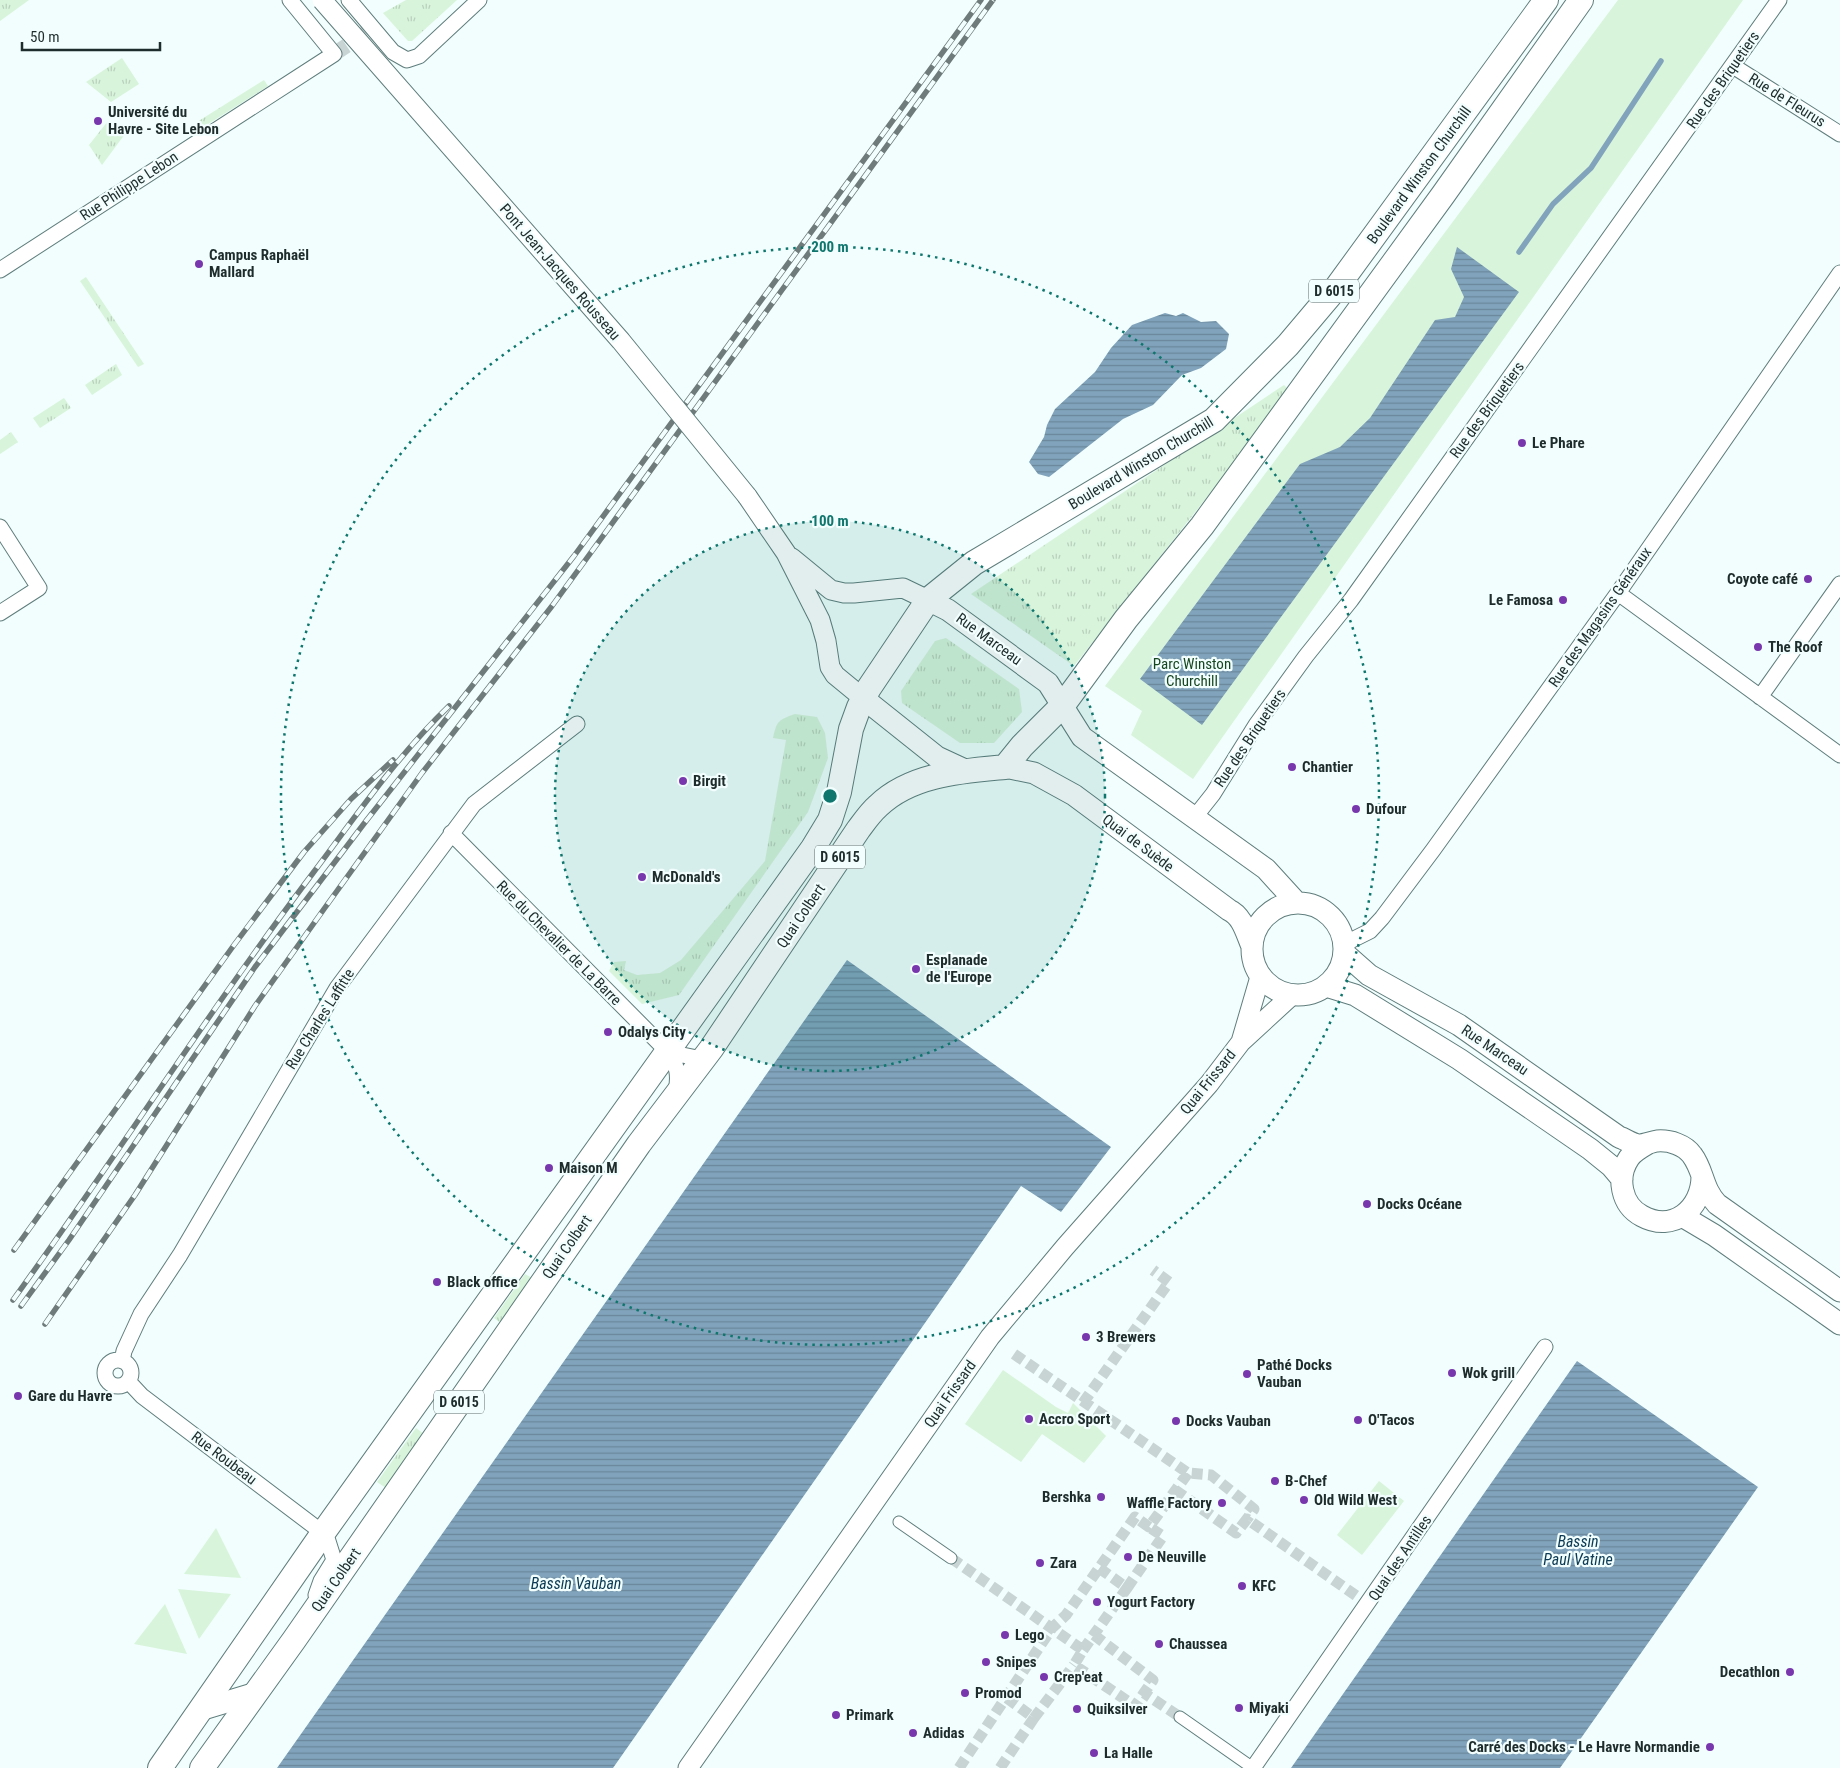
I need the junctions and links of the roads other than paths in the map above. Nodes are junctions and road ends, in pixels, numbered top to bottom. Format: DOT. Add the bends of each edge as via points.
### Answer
graph roads {
  1 [pos="290,0"];
  2 [pos="322,0"];
  3 [pos="349,0"];
  4 [pos="479,0"];
  5 [pos="1546,0"];
  6 [pos="1581,0"];
  7 [pos="1779,0"];
  8 [pos="1733,66"];
  9 [pos="1840,134"];
  10 [pos="0,270"];
  11 [pos="1840,274"];
  12 [pos="0,527"];
  13 [pos="786,553"];
  14 [pos="1840,584"];
  15 [pos="903,588"];
  16 [pos="1618,593"];
  17 [pos="928,600"];
  18 [pos="0,613"];
  19 [pos="1760,697"];
  20 [pos="863,698"];
  21 [pos="1063,705"];
  22 [pos="577,724"];
  23 [pos="1840,755"];
  24 [pos="1005,767"];
  25 [pos="965,770"];
  26 [pos="1194,818"];
  27 [pos="451,833"];
  28 [pos="814,848"];
  29 [pos="1297,902"];
  30 [pos="1251,944"];
  31 [pos="1344,949"];
  32 [pos="1260,977"];
  33 [pos="1326,986"];
  34 [pos="1291,996"];
  35 [pos="1241,1042"];
  36 [pos="711,1049"];
  37 [pos="668,1052"];
  38 [pos="674,1097"];
  39 [pos="1647,1144"];
  40 [pos="1702,1176"];
  41 [pos="1622,1179"];
  42 [pos="1682,1216"];
  43 [pos="1840,1290"];
  44 [pos="1840,1324"];
  45 [pos="1545,1347"];
  46 [pos="122,1361"];
  47 [pos="128,1381"];
  48 [pos="899,1522"];
  49 [pos="322,1533"];
  50 [pos="951,1558"];
  51 [pos="313,1612"];
  52 [pos="256,1693"];
  53 [pos="200,1710"];
  54 [pos="1180,1717"];
  55 [pos="160,1768"];
  56 [pos="202,1768"];
  57 [pos="688,1768"];
  58 [pos="1253,1768"];
  1 -- 10 [label="street, Rue Philippe Lebon" via="334,54"];
  2 -- 13 [label="street, Pont Jean-Jacques Rousseau, bridge" via="620,341 747,496"];
  3 -- 4 [label="street" via="393,52 407,60 419,56"];
  5 -- 17 [label="main road, Boulevard Winston Churchill / D 6015" via="1337,287 1288,345 1214,420 974,563"];
  6 -- 21 [label="main road, Boulevard Winston Churchill / D 6015" via="1242,472"];
  7 -- 8 [label="street, Rue des Briquetiers"];
  8 -- 9 [label="street, Rue de Fleurus"];
  8 -- 26 [label="street, Rue des Briquetiers" via="1351,600 1261,717 1218,787"];
  11 -- 16 [label="street, Rue des Magasins Généraux"];
  12 -- 18 [label="street" via="39,588"];
  13 -- 15 [label="street, Pont Jean-Jacques Rousseau" via="831,590 854,593"];
  13 -- 20 [label="street, Pont Jean-Jacques Rousseau" via="820,620 830,667"];
  14 -- 19 [label="street"];
  15 -- 17 [label="street, Rue Marceau"];
  16 -- 19 [label="street"];
  16 -- 31 [label="street, Rue des Magasins Généraux" via="1382,918"];
  17 -- 20 [label="main road, Boulevard Winston Churchill / D 6015"];
  17 -- 21 [label="main road, Rue Marceau" via="948,610 1048,683"];
  19 -- 23 [label="street"];
  20 -- 25 [label="main road" via="937,757"];
  20 -- 28 [label="main road, Boulevard Winston Churchill / D 6015" via="851,729 830,820"];
  21 -- 24 [label="main road, Boulevard Winston Churchill / D 6015"];
  21 -- 26 [label="main road" via="1082,737"];
  22 -- 27 [label="street, Rue Charles Laffitte" via="474,804"];
  24 -- 25 [label="main road"];
  24 -- 30 [label="main road, Quai de Suède" via="1034,773 1074,795 1234,912"];
  25 -- 36 [label="main road, Quai Colbert / D 6015" via="913,783 878,806 858,830"];
  26 -- 29 [label="main road" via="1266,869"];
  27 -- 37 [label="street, Rue du Chevalier de La Barre"];
  27 -- 46 [label="street, Rue Charles Laffitte" via="337,988 180,1255 141,1314"];
  28 -- 37 [label="main road, Quai Colbert / D 6015"];
  29 -- 30 [label="main road" via="1285,904 1265,916"];
  29 -- 31 [label="main road" via="1311,904 1334,919 1341,931"];
  30 -- 32 [label="main road" via="1252,958"];
  31 -- 33 [label="main road" via="1342,966"];
  31 -- 39 [label="main road, Rue Marceau" via="1369,975 1459,1025 1620,1137 1637,1144"];
  32 -- 34 [label="main road" via="1269,986"];
  32 -- 35 [label="street, Quai Frissard"];
  33 -- 34 [label="main road" via="1316,993"];
  33 -- 41 [label="main road, Rue Marceau" via="1355,994 1459,1059 1590,1149 1612,1166"];
  34 -- 35 [label="street, Quai Frissard"];
  35 -- 57 [label="street, Quai Frissard" via="1209,1084 990,1337"];
  36 -- 37 [label="street" via="697,1058"];
  36 -- 38 [label="main road, Quai Colbert / D 6015"];
  37 -- 38 [label="street" via="677,1070"];
  37 -- 49 [label="main road, Quai Colbert / D 6015"];
  38 -- 51 [label="main road, Quai Colbert / D 6015"];
  39 -- 40 [label="main road, Rue Marceau" via="1670,1142 1686,1148 1697,1162"];
  39 -- 41 [label="main road" via="1629,1158"];
  40 -- 42 [label="main road" via="1698,1199"];
  40 -- 43 [label="main road, Rue Marceau" via="1717,1204"];
  41 -- 42 [label="main road, Rue Marceau" via="1626,1200 1641,1216 1654,1221"];
  42 -- 44 [label="main road"];
  45 -- 58 [label="street, Quai des Antilles"];
  46 -- 47 [label="street" via="131,1370"];
  46 -- 47 [label="street" via="114,1360 108,1365 106,1377 115,1386"];
  47 -- 49 [label="street, Rue Roubeau" via="142,1396"];
  48 -- 50 [label="street"];
  49 -- 51 [label="street" via="334,1560 314,1598"];
  49 -- 53 [label="main road, Quai Colbert / D 6015"];
  51 -- 52 [label="main road, Quai Colbert / D 6015"];
  52 -- 53 [label="main road"];
  52 -- 56 [label="main road, Quai Colbert"];
  53 -- 55 [label="main road, Quai Colbert"];
  54 -- 58 [label="street"];
}
